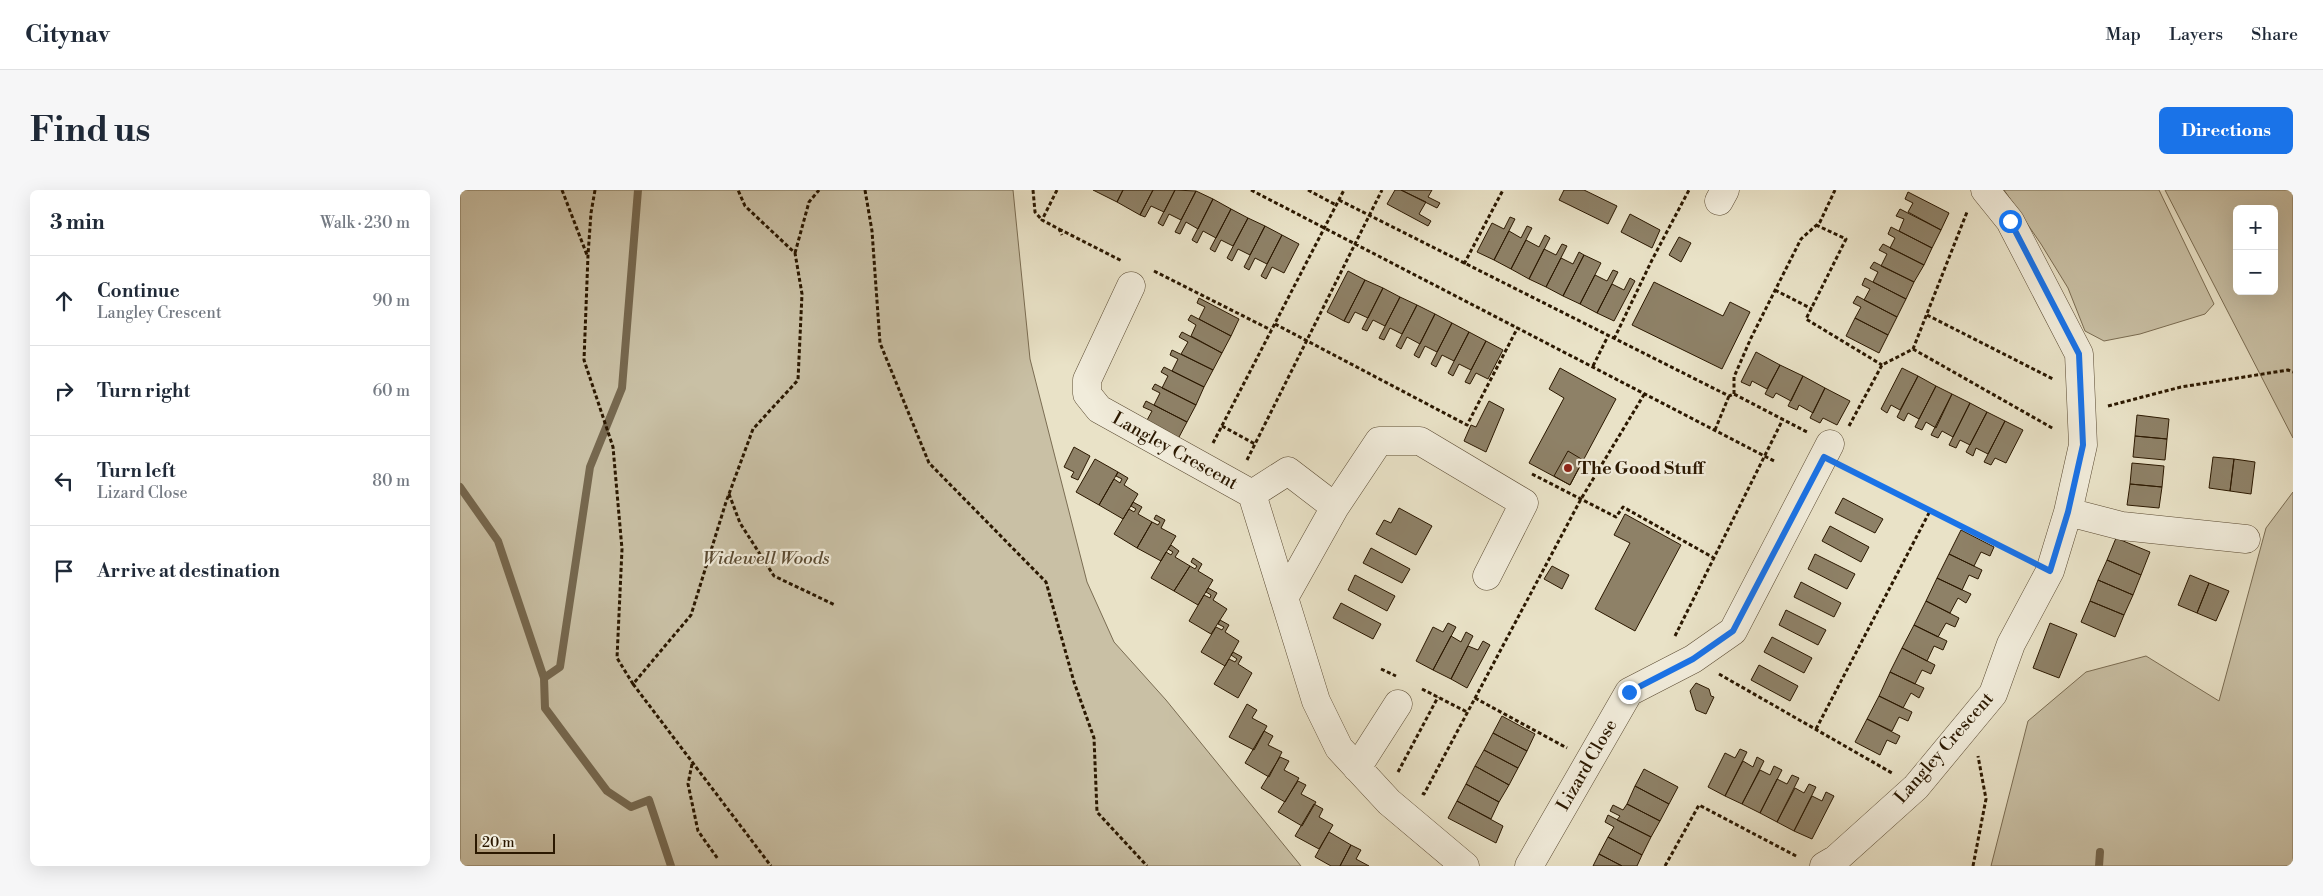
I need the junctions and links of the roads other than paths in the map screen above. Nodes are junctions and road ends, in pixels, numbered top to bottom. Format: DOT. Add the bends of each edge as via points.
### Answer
graph roads {
  1 [pos="1977,199"];
  2 [pos="1136,278"];
  3 [pos="1827,450"];
  4 [pos="1243,490"];
  5 [pos="1335,507"];
  6 [pos="2068,512"];
  7 [pos="2246,539"];
  8 [pos="1487,576"];
  9 [pos="1284,598"];
  10 [pos="1398,704"];
  11 [pos="1357,768"];
  12 [pos="1815,864"];
  13 [pos="1465,866"];
  14 [pos="1530,866"];
  1 -- 6 [label="street, Langley Crescent" via="2010,221 2079,354 2083,445"];
  2 -- 4 [label="street, Langley Crescent" via="1087,380 1087,394 1099,408"];
  3 -- 14 [label="street, Lizard Close" via="1733,631 1693,659 1629,692"];
  4 -- 5 [label="street, Langley Crescent" via="1288,471"];
  4 -- 9 [label="street, Langley Crescent"];
  5 -- 8 [label="street" via="1379,440 1420,441 1524,503"];
  5 -- 9 [label="street"];
  6 -- 7 [label="street" via="2122,526"];
  6 -- 12 [label="street, Langley Crescent" via="2050,571 2011,644 1993,694 1916,786 1836,859"];
  9 -- 11 [label="street, Langley Crescent" via="1316,701 1340,748"];
  10 -- 11 [label="street"];
  11 -- 13 [label="street, Langley Crescent" via="1389,802"];
}
